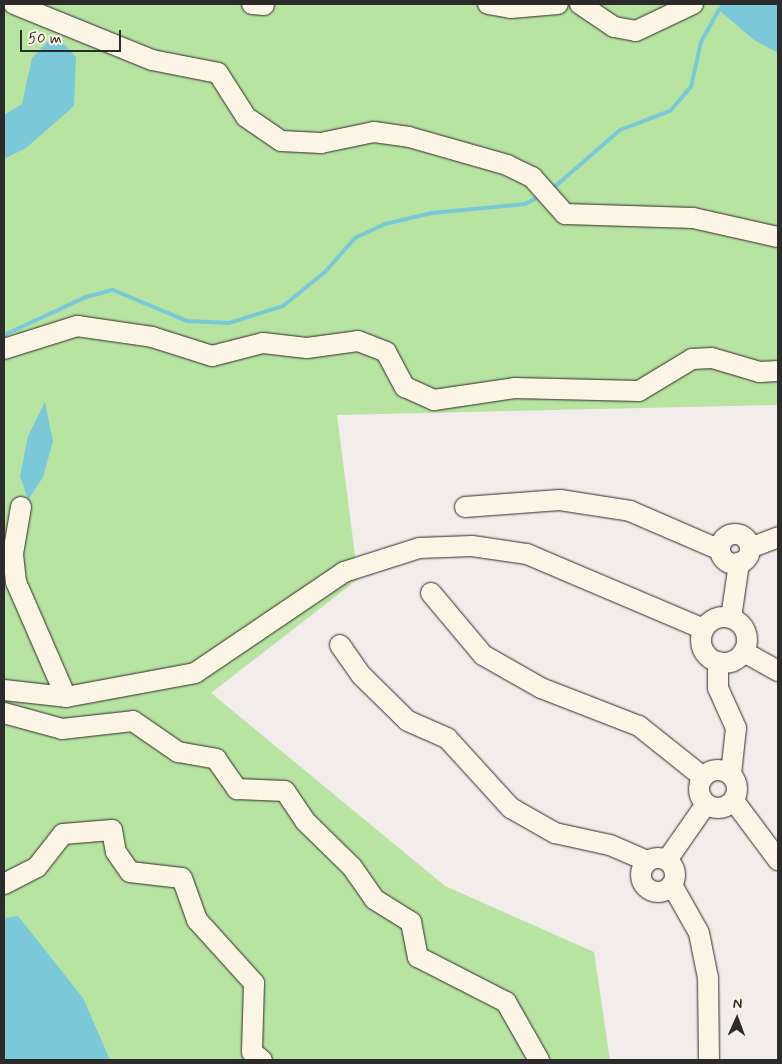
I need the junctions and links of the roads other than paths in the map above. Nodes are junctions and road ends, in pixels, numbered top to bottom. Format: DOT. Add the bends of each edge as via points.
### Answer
graph roads {
  1 [pos="14,4"];
  2 [pos="488,4"];
  3 [pos="558,4"];
  4 [pos="580,4"];
  5 [pos="692,4"];
  6 [pos="778,237"];
  7 [pos="4,349"];
  8 [pos="778,371"];
  9 [pos="21,507"];
  10 [pos="465,507"];
  11 [pos="778,537"];
  12 [pos="744,556"];
  13 [pos="431,593"];
  14 [pos="731,618"];
  15 [pos="704,630"];
  16 [pos="340,645"];
  17 [pos="744,652"];
  18 [pos="718,662"];
  19 [pos="778,672"];
  20 [pos="4,690"];
  21 [pos="66,697"];
  22 [pos="4,713"];
  23 [pos="731,774"];
  24 [pos="703,777"];
  25 [pos="734,801"];
  26 [pos="706,804"];
  27 [pos="667,860"];
  28 [pos="778,860"];
  29 [pos="647,862"];
  30 [pos="4,884"];
  31 [pos="672,885"];
  32 [pos="262,1060"];
  33 [pos="539,1060"];
  34 [pos="709,1060"];
  1 -- 6 [label="street" via="152,60 218,73 246,117 281,141 321,143 374,132 409,137 507,165 532,177 565,214 693,218"];
  2 -- 3 [label="street" via="511,8"];
  4 -- 5 [label="street" via="614,27 636,31"];
  7 -- 8 [label="street" via="76,326 152,337 212,356 263,343 307,348 358,341 386,352 405,387 434,400 514,388 639,392 692,359 712,358 760,372"];
  9 -- 21 [label="street" via="13,554 16,582"];
  10 -- 12 [label="street" via="560,500 630,510 720,550 732,534 742,536"];
  11 -- 12 [label="street"];
  12 -- 14 [label="street"];
  13 -- 24 [label="street" via="483,655 541,688 638,726"];
  14 -- 15 [label="street" via="712,620"];
  14 -- 17 [label="street" via="746,632"];
  15 -- 18 [label="street" via="705,653"];
  15 -- 21 [label="street" via="527,554 472,546 418,548 344,572 195,673"];
  16 -- 29 [label="street" via="362,676 408,721 447,738 511,808 555,833 610,845"];
  17 -- 18 [label="street" via="733,662"];
  17 -- 19 [label="street"];
  18 -- 23 [label="street" via="718,688 736,728"];
  20 -- 21 [label="street"];
  22 -- 33 [label="street" via="62,729 133,721 178,752 216,760 237,789 285,791 305,821 352,867 374,899 411,922 418,957 506,1002"];
  23 -- 24 [label="street" via="720,769"];
  23 -- 25 [label="street" via="738,790"];
  24 -- 26 [label="street" via="700,794"];
  25 -- 26 [label="street" via="723,808"];
  25 -- 28 [label="street"];
  26 -- 27 [label="street"];
  27 -- 29 [label="street"];
  27 -- 31 [label="street" via="675,874"];
  29 -- 31 [label="street" via="641,877 646,887 657,892"];
  30 -- 32 [label="street" via="37,867 63,834 112,830 116,852 130,872 182,878 197,920 254,983 252,1052"];
  31 -- 34 [label="street" via="699,932 708,978"];
}
